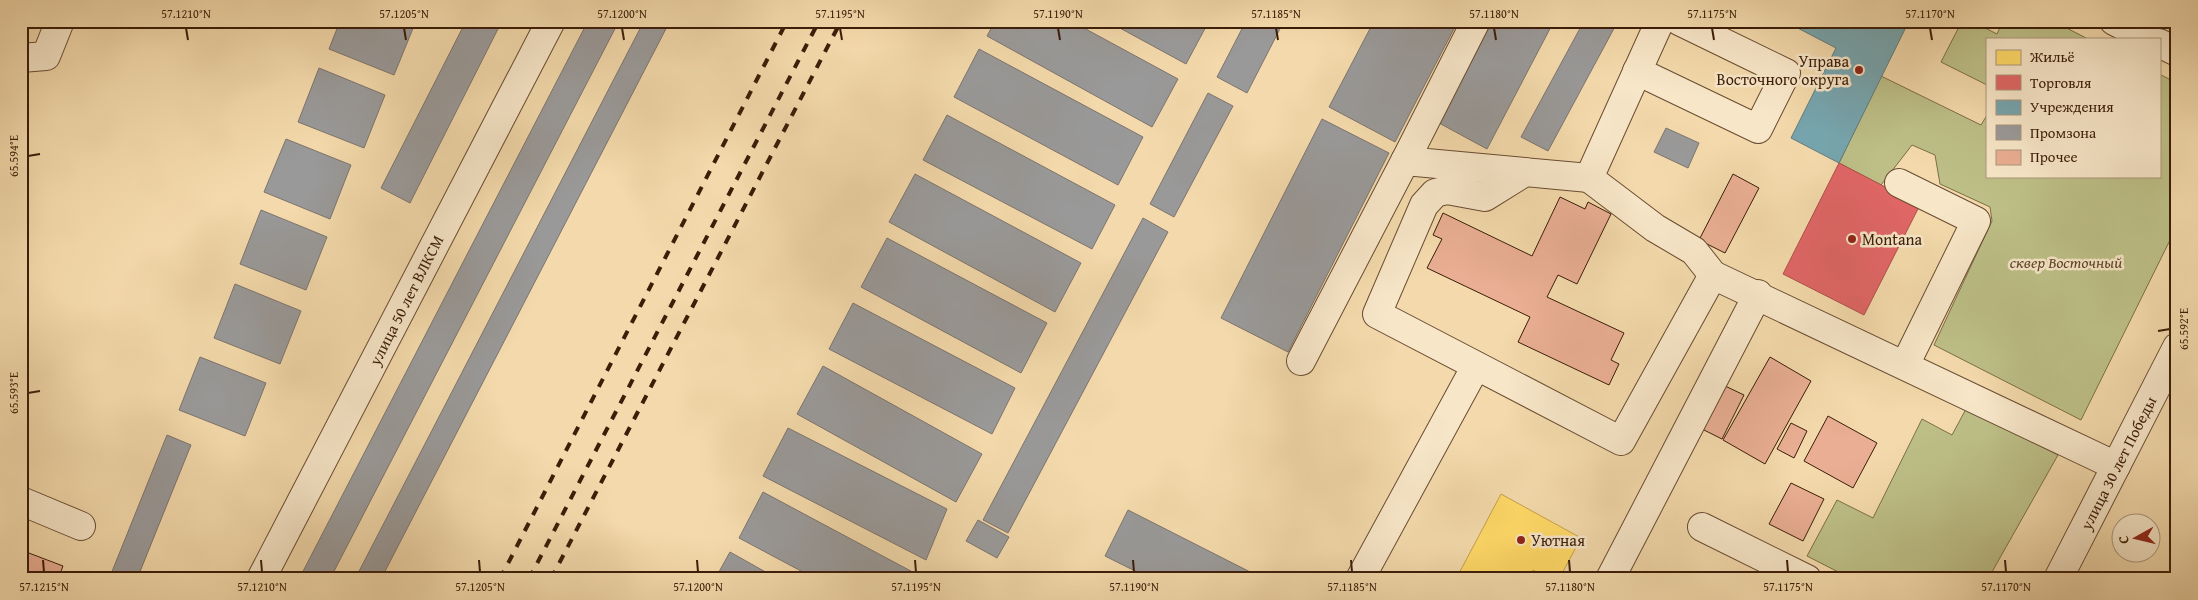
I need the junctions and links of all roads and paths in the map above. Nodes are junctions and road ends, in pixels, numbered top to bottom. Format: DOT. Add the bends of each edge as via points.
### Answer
graph roads {
  1 [pos="60,21"];
  2 [pos="550,21"];
  3 [pos="1476,21"];
  4 [pos="1660,21"];
  5 [pos="1680,21"];
  6 [pos="2114,21"];
  7 [pos="2148,38"];
  8 [pos="2160,44"];
  9 [pos="2177,52"];
  10 [pos="21,58"];
  11 [pos="1637,71"];
  12 [pos="1405,161"];
  13 [pos="1525,172"];
  14 [pos="1589,178"];
  15 [pos="1899,183"];
  16 [pos="1714,275"];
  17 [pos="1758,294"];
  18 [pos="2177,347"];
  19 [pos="1301,361"];
  20 [pos="1905,365"];
  21 [pos="1476,366"];
  22 [pos="2116,466"];
  23 [pos="21,501"];
  24 [pos="82,526"];
  25 [pos="1702,527"];
  26 [pos="261,579"];
  27 [pos="1360,579"];
  28 [pos="1610,579"];
  29 [pos="1807,579"];
  30 [pos="2058,579"];
  1 -- 10 [label="street" via="46,56"];
  2 -- 26 [label="street, улица 50 лет ВЛКСМ"];
  3 -- 12 [label="street"];
  4 -- 11 [label="street"];
  5 -- 11 [label="street" via="1786,73 1758,129"];
  6 -- 7 [label="street"];
  8 -- 9 [label="street"];
  11 -- 14 [label="street"];
  12 -- 13 [label="street"];
  12 -- 19 [label="street"];
  13 -- 14 [label="street"];
  13 -- 21 [label="street" via="1485,196 1447,190 1435,193 1424,205 1377,314"];
  14 -- 16 [label="street" via="1656,228 1694,251"];
  15 -- 20 [label="street" via="1976,221"];
  16 -- 17 [label="street"];
  16 -- 21 [label="street" via="1621,442"];
  17 -- 20 [label="street"];
  17 -- 28 [label="street"];
  18 -- 22 [label="street, улица 30 лет Победы"];
  20 -- 22 [label="street"];
  21 -- 27 [label="street"];
  22 -- 30 [label="street, улица 30 лет Победы"];
  23 -- 24 [label="street"];
  25 -- 29 [label="street"];
}
